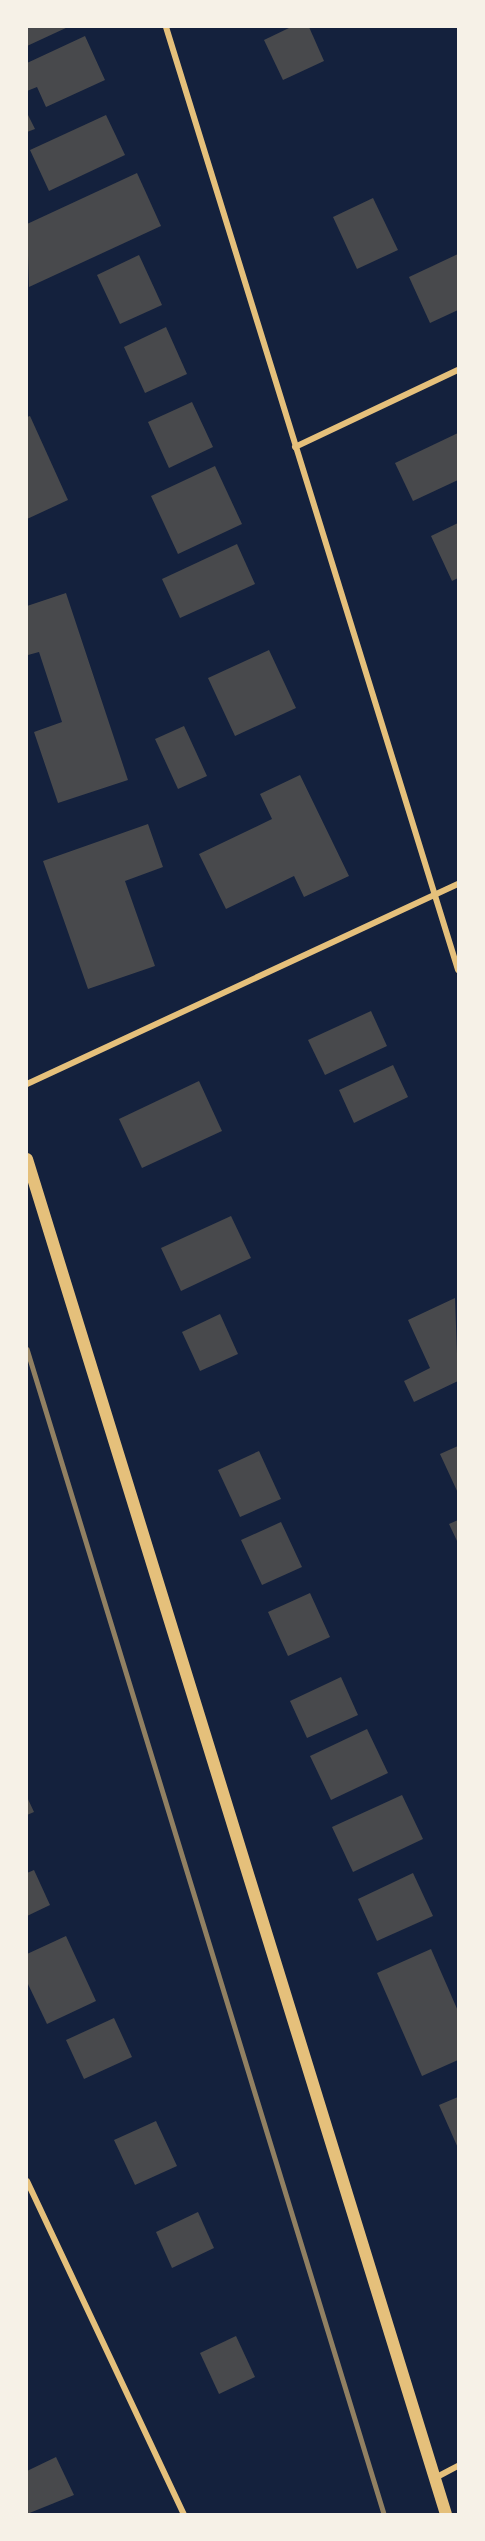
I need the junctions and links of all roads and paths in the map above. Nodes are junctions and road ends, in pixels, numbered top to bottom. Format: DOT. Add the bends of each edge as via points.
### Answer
graph roads {
  1 [pos="166,27"];
  2 [pos="458,370"];
  3 [pos="295,447"];
  4 [pos="458,884"];
  5 [pos="435,895"];
  6 [pos="458,970"];
  7 [pos="27,1084"];
  8 [pos="27,1159"];
  9 [pos="27,2181"];
  10 [pos="458,2466"];
  11 [pos="434,2478"];
  12 [pos="184,2514"];
  13 [pos="446,2514"];
  1 -- 3 [label="street"];
  2 -- 3 [label="street"];
  3 -- 5 [label="street"];
  4 -- 5 [label="street"];
  5 -- 6 [label="street"];
  5 -- 7 [label="street"];
  8 -- 11 [label="main road"];
  9 -- 12 [label="street"];
  10 -- 11 [label="street"];
  11 -- 13 [label="main road"];
}
